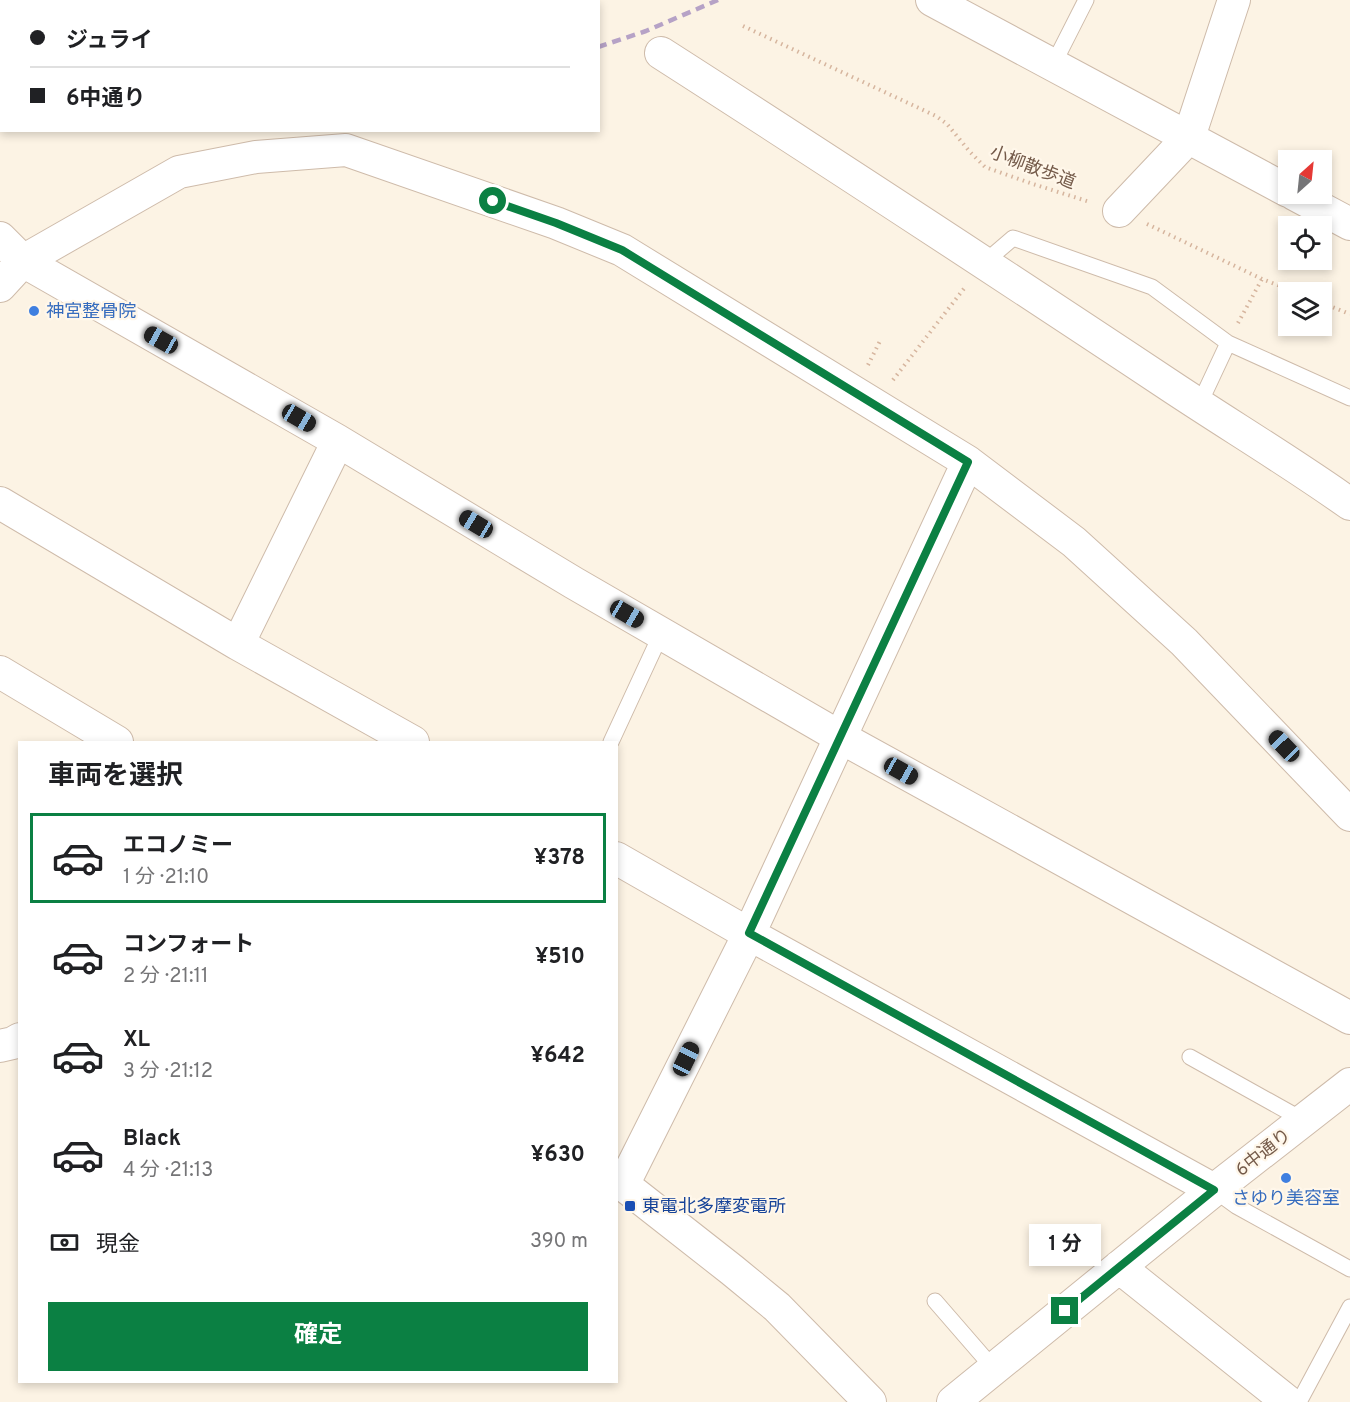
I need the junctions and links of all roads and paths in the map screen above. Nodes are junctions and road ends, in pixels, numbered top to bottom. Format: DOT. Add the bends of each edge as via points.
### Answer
graph roads {
  1 [pos="932,0"];
  2 [pos="1086,0"];
  3 [pos="1234,0"];
  4 [pos="743,26"];
  5 [pos="661,52"];
  6 [pos="1053,65"];
  7 [pos="1189,137"];
  8 [pos="1278,186"];
  9 [pos="1313,204"];
  10 [pos="1119,211"];
  11 [pos="1350,224"];
  12 [pos="0,238"];
  13 [pos="23,261"];
  14 [pos="985,262"];
  15 [pos="1262,279"];
  16 [pos="1278,285"];
  17 [pos="0,286"];
  18 [pos="1332,307"];
  19 [pos="1350,314"];
  20 [pos="1228,343"];
  21 [pos="1350,399"];
  22 [pos="874,404"];
  23 [pos="1199,405"];
  24 [pos="338,441"];
  25 [pos="968,462"];
  26 [pos="0,503"];
  27 [pos="1350,504"];
  28 [pos="661,633"];
  29 [pos="238,644"];
  30 [pos="0,672"];
  31 [pos="840,737"];
  32 [pos="115,741"];
  33 [pos="411,741"];
  34 [pos="611,741"];
  35 [pos="1350,815"];
  36 [pos="618,859"];
  37 [pos="749,933"];
  38 [pos="1350,1018"];
  39 [pos="18,1040"];
  40 [pos="0,1046"];
  41 [pos="1190,1057"];
  42 [pos="1347,1090"];
  43 [pos="1304,1120"];
  44 [pos="620,1182"];
  45 [pos="1214,1190"];
  46 [pos="1119,1267"];
  47 [pos="1350,1269"];
  48 [pos="935,1301"];
  49 [pos="1350,1307"];
  50 [pos="994,1369"];
  51 [pos="870,1402"];
  52 [pos="953,1402"];
  53 [pos="1288,1402"];
  54 [pos="1299,1402"];
  1 -- 6 [label="street"];
  2 -- 6 [label="lane"];
  3 -- 7 [label="street"];
  4 -- 10 [label="path, 小柳散歩道" via="936,116 985,167"];
  5 -- 14 [label="street"];
  6 -- 7 [label="street"];
  7 -- 8 [label="street"];
  7 -- 10 [label="street"];
  9 -- 11 [label="street"];
  10 -- 15 [label="path, 小柳散歩道"];
  12 -- 13 [label="street"];
  13 -- 17 [label="street"];
  13 -- 22 [label="street" via="179,172 256,158 346,150 622,250"];
  13 -- 24 [label="street"];
  14 -- 20 [label="lane" via="1013,238 1152,286"];
  14 -- 22 [label="path"];
  14 -- 23 [label="street"];
  15 -- 16 [label="path, 小柳散歩道"];
  15 -- 20 [label="path"];
  18 -- 19 [label="path"];
  20 -- 21 [label="lane"];
  20 -- 23 [label="lane"];
  22 -- 25 [label="street"];
  23 -- 27 [label="street"];
  24 -- 28 [label="street"];
  24 -- 29 [label="street"];
  25 -- 31 [label="street"];
  25 -- 35 [label="street" via="1074,542 1184,642"];
  26 -- 29 [label="street"];
  28 -- 31 [label="street"];
  28 -- 34 [label="lane"];
  29 -- 33 [label="street"];
  30 -- 32 [label="street"];
  31 -- 37 [label="street"];
  31 -- 38 [label="street"];
  36 -- 37 [label="street"];
  37 -- 44 [label="street"];
  37 -- 45 [label="street"];
  39 -- 40 [label="street"];
  41 -- 43 [label="lane"];
  42 -- 43 [label="street, 6中通り"];
  43 -- 45 [label="street, 6中通り"];
  44 -- 51 [label="street" via="777,1307"];
  45 -- 46 [label="street, 6中通り"];
  45 -- 47 [label="lane"];
  46 -- 50 [label="street, 6中通り"];
  46 -- 53 [label="street"];
  48 -- 50 [label="lane"];
  49 -- 54 [label="lane"];
  50 -- 52 [label="street, 6中通り"];
}
